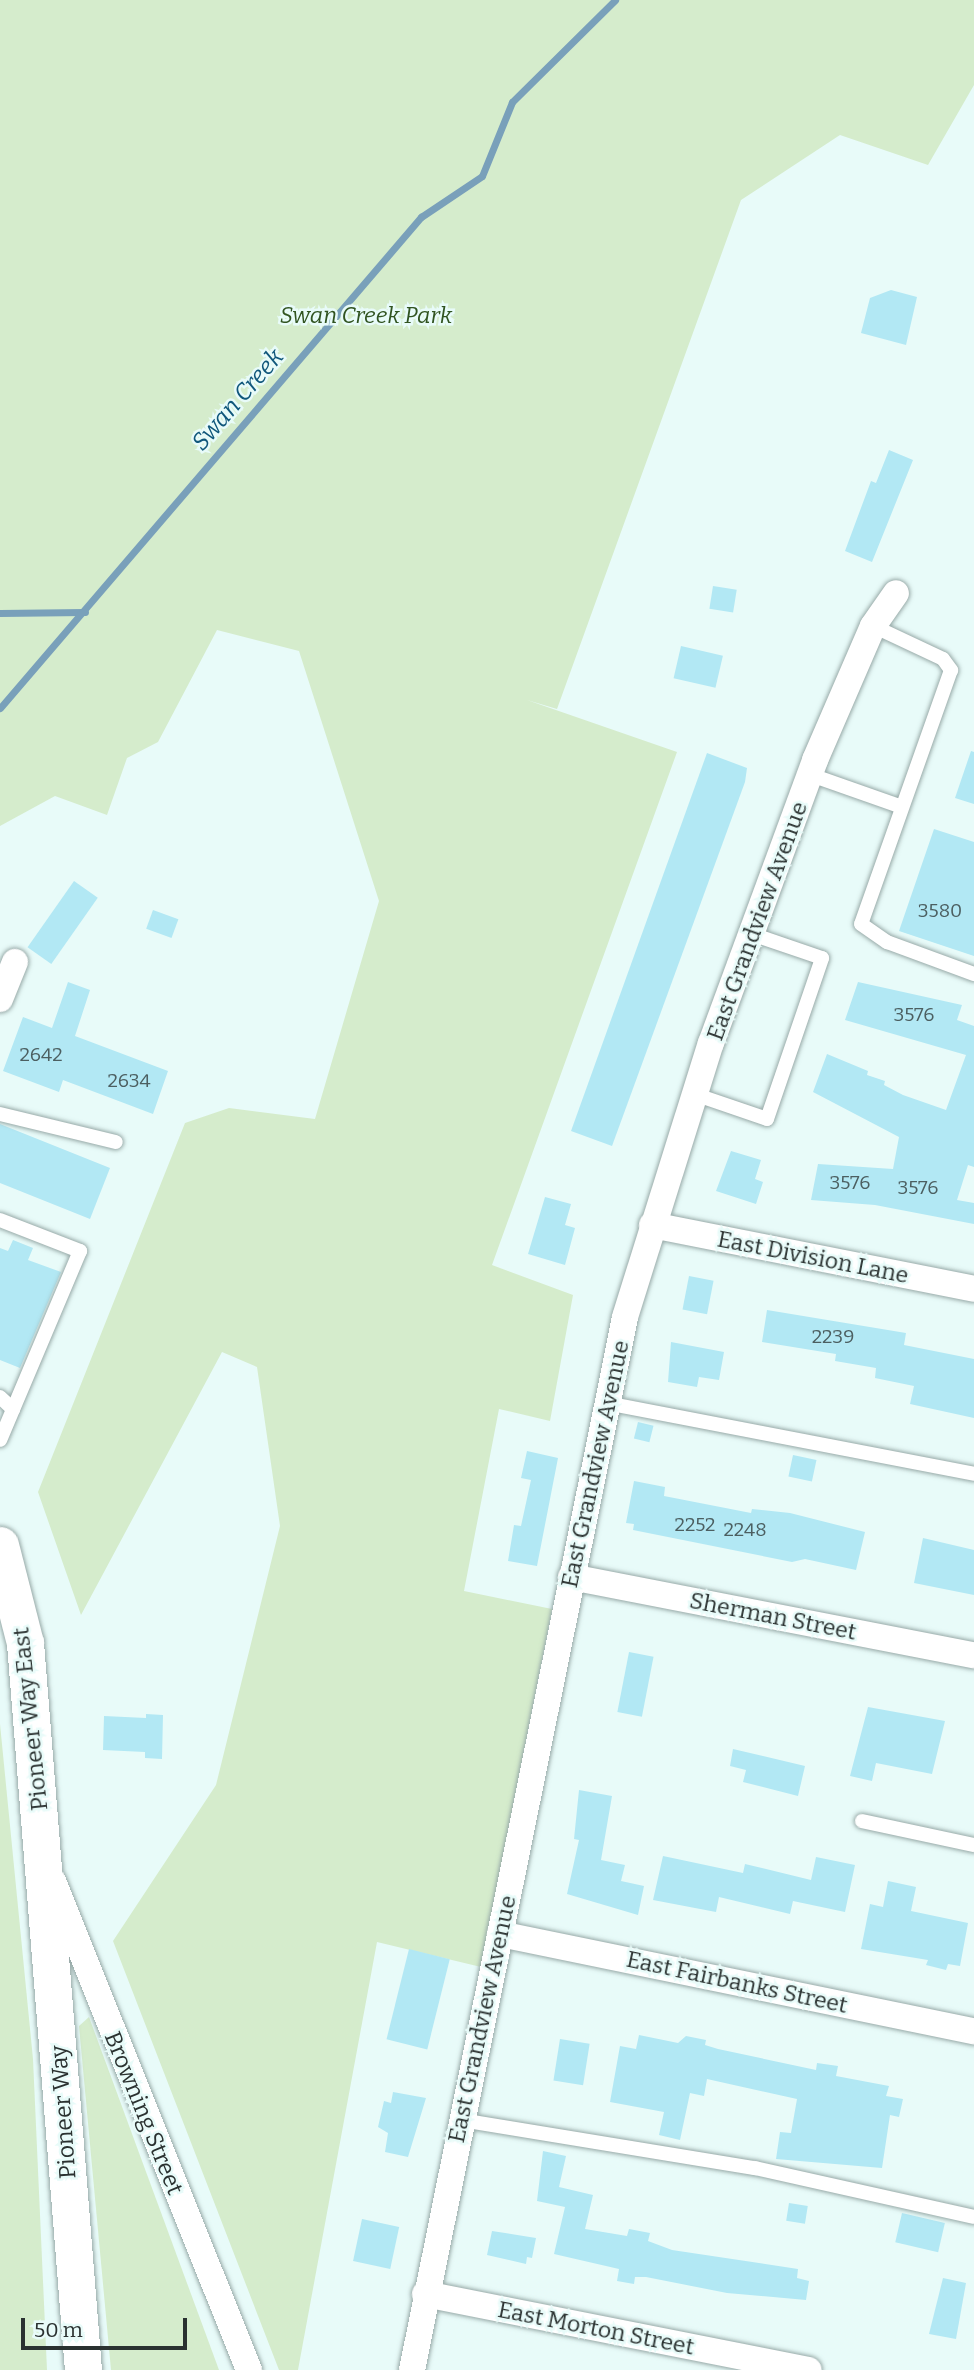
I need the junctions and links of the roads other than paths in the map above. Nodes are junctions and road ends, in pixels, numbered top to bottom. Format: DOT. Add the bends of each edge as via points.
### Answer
graph roads {
  1 [pos="896,593"];
  2 [pos="873,626"];
  3 [pos="811,775"];
  4 [pos="902,807"];
  5 [pos="752,934"];
  6 [pos="15,962"];
  7 [pos="974,974"];
  8 [pos="0,999"];
  9 [pos="694,1094"];
  10 [pos="0,1114"];
  11 [pos="116,1142"];
  12 [pos="0,1220"];
  13 [pos="652,1225"];
  14 [pos="974,1289"];
  15 [pos="0,1397"];
  16 [pos="606,1402"];
  17 [pos="13,1409"];
  18 [pos="0,1440"];
  19 [pos="974,1474"];
  20 [pos="0,1545"];
  21 [pos="571,1577"];
  22 [pos="974,1655"];
  23 [pos="862,1821"];
  24 [pos="974,1846"];
  25 [pos="43,1855"];
  26 [pos="500,1934"];
  27 [pos="974,2031"];
  28 [pos="461,2120"];
  29 [pos="974,2217"];
  30 [pos="425,2294"];
  31 [pos="83,2370"];
  32 [pos="249,2370"];
  33 [pos="412,2370"];
  34 [pos="809,2370"];
  1 -- 2 [label="street, East Grandview Avenue"];
  2 -- 3 [label="street, East Grandview Avenue"];
  2 -- 4 [label="lane" via="943,659 951,670"];
  3 -- 4 [label="lane"];
  3 -- 5 [label="street, East Grandview Avenue"];
  4 -- 7 [label="lane" via="861,924 887,942"];
  5 -- 9 [label="street, East Grandview Avenue"];
  5 -- 9 [label="lane" via="822,958 766,1119"];
  6 -- 8 [label="street"];
  9 -- 13 [label="street, East Grandview Avenue"];
  10 -- 11 [label="lane"];
  12 -- 17 [label="lane" via="80,1251"];
  13 -- 14 [label="street, East Division Lane"];
  13 -- 16 [label="street, East Grandview Avenue"];
  15 -- 17 [label="lane"];
  16 -- 19 [label="lane"];
  16 -- 21 [label="street, East Grandview Avenue"];
  17 -- 18 [label="lane"];
  20 -- 25 [label="main road, Pioneer Way East" via="25,1643"];
  21 -- 22 [label="street, Sherman Street"];
  21 -- 26 [label="street, East Grandview Avenue"];
  23 -- 24 [label="lane"];
  25 -- 31 [label="main road, Pioneer Way"];
  25 -- 32 [label="street, Browning Street"];
  26 -- 27 [label="street, East Fairbanks Street"];
  26 -- 28 [label="street, East Grandview Avenue"];
  28 -- 29 [label="lane" via="755,2168"];
  28 -- 30 [label="street, East Grandview Avenue"];
  30 -- 33 [label="street, East Grandview Avenue"];
  30 -- 34 [label="street, East Morton Street"];
}
